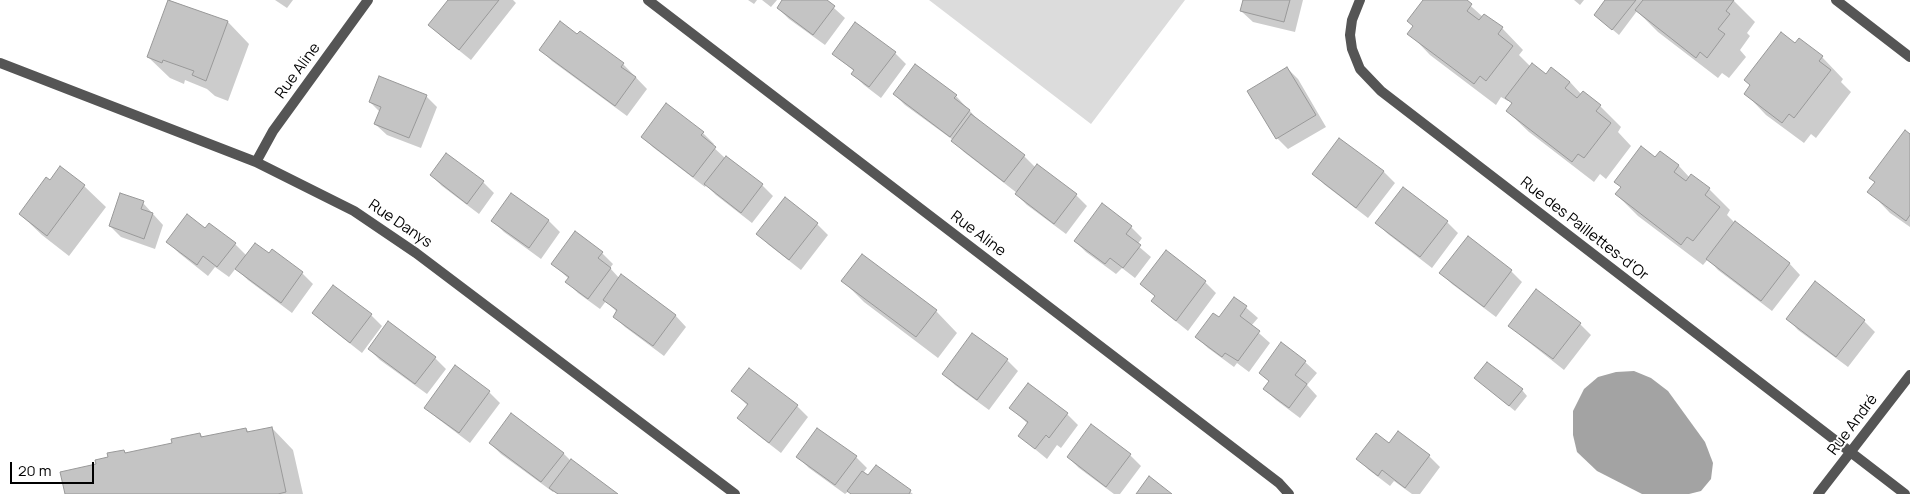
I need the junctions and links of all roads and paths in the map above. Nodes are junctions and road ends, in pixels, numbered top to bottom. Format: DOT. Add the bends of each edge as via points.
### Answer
graph roads {
  1 [pos="368,0"];
  2 [pos="648,0"];
  3 [pos="1360,0"];
  4 [pos="1836,0"];
  5 [pos="1910,57"];
  6 [pos="0,63"];
  7 [pos="256,162"];
  8 [pos="1910,374"];
  9 [pos="1851,453"];
  10 [pos="735,494"];
  11 [pos="1289,494"];
  12 [pos="1818,494"];
  13 [pos="1904,494"];
  1 -- 7 [label="street, Rue Aline" via="273,131"];
  2 -- 11 [label="street, Rue Aline" via="1279,483"];
  3 -- 9 [label="street, Rue des Paillettes-d'Or" via="1352,20 1352,49 1360,69 1381,91"];
  4 -- 5 [label="street"];
  6 -- 7 [label="street, Rue Danys"];
  7 -- 10 [label="street, Rue Danys" via="354,211 416,252"];
  8 -- 9 [label="street, Rue André"];
  9 -- 12 [label="street, Rue André"];
  9 -- 13 [label="street, Rue des Paillettes-d'Or"];
}
